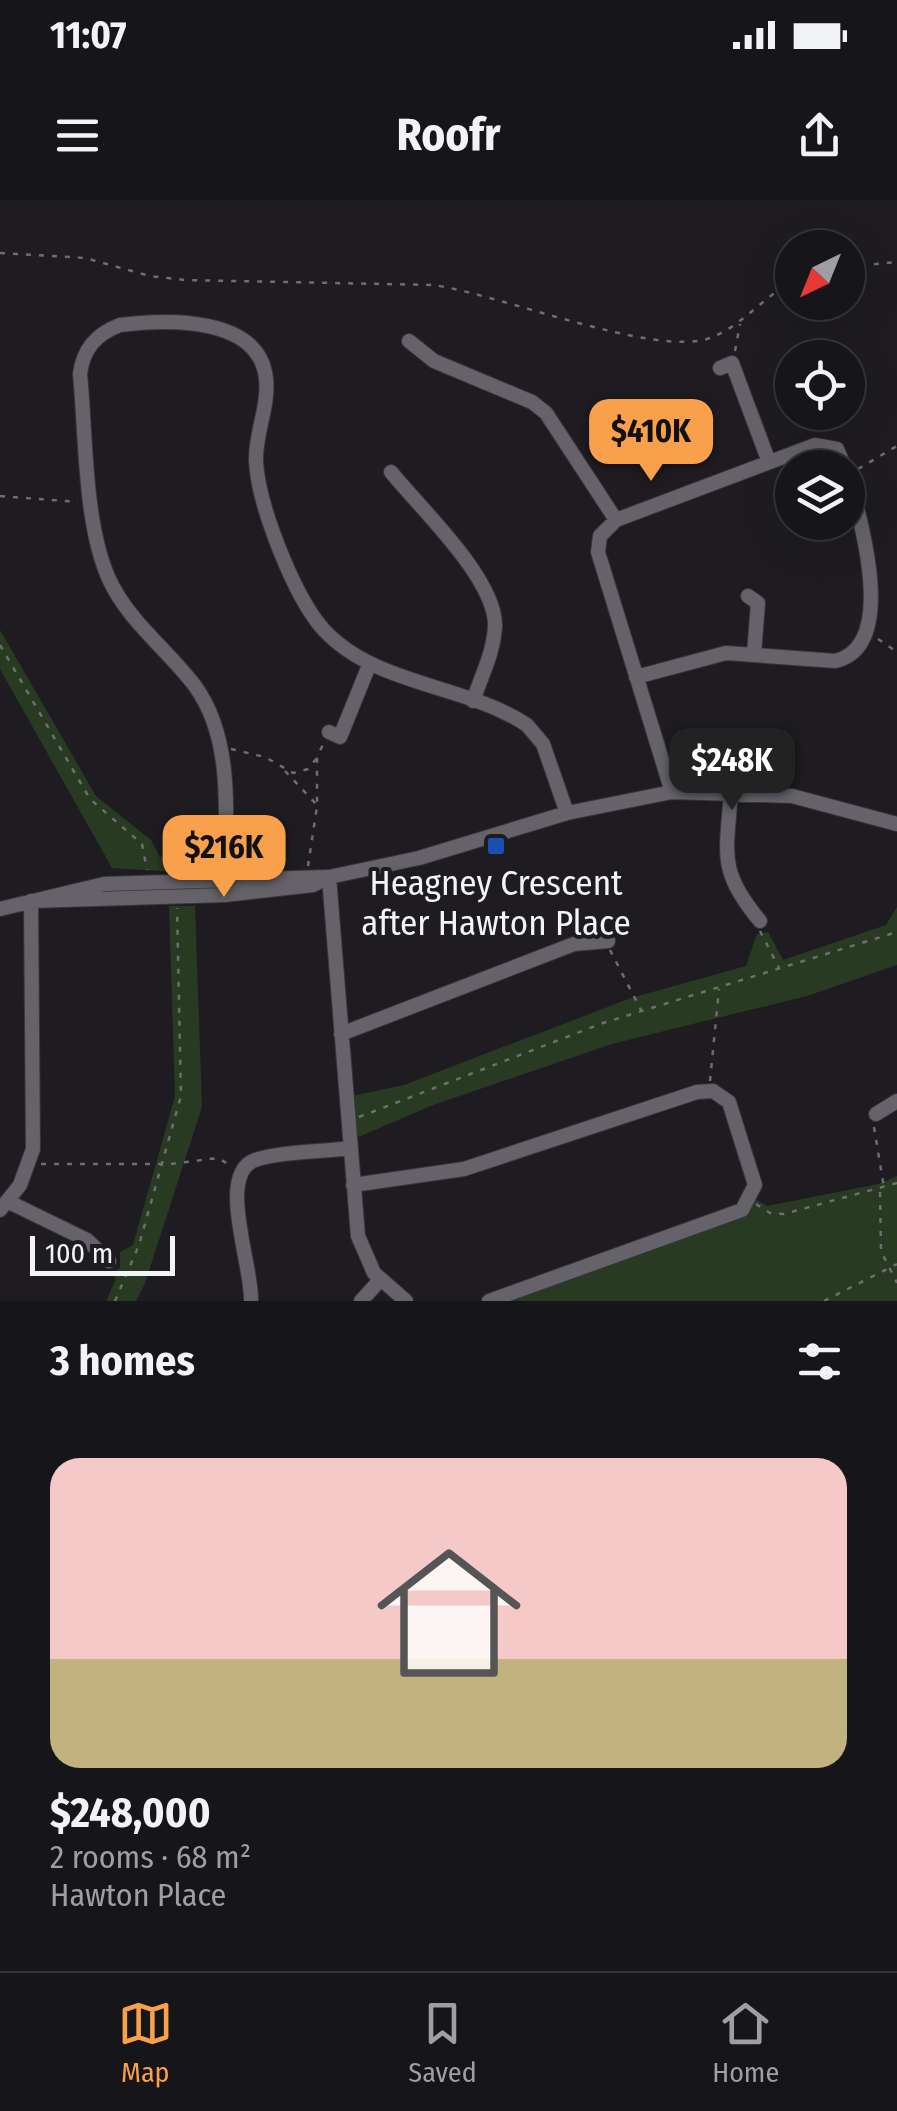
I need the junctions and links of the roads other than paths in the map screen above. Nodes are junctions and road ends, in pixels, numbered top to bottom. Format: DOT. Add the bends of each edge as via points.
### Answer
graph roads {
  1 [pos="409,341"];
  2 [pos="733,362"];
  3 [pos="805,450"];
  4 [pos="838,450"];
  5 [pos="775,460"];
  6 [pos="769,462"];
  7 [pos="391,472"];
  8 [pos="616,520"];
  9 [pos="865,535"];
  10 [pos="759,599"];
  11 [pos="754,654"];
  12 [pos="370,663"];
  13 [pos="636,677"];
  14 [pos="473,701"];
  15 [pos="340,737"];
  16 [pos="731,791"];
  17 [pos="672,792"];
  18 [pos="567,813"];
  19 [pos="897,824"];
  20 [pos="328,877"];
  21 [pos="224,878"];
  22 [pos="225,895"];
  23 [pos="32,901"];
  24 [pos="0,908"];
  25 [pos="760,920"];
  26 [pos="608,941"];
  27 [pos="341,1034"];
  28 [pos="897,1101"];
  29 [pos="876,1114"];
  30 [pos="350,1148"];
  31 [pos="353,1185"];
  32 [pos="4,1206"];
  33 [pos="110,1261"];
  34 [pos="380,1280"];
  35 [pos="251,1301"];
  36 [pos="361,1301"];
  37 [pos="406,1301"];
  38 [pos="489,1301"];
  1 -- 8 [label="street" via="434,361 546,413"];
  2 -- 6 [label="street"];
  3 -- 4 [label="street" via="823,444"];
  5 -- 6 [label="street"];
  6 -- 8 [label="street"];
  7 -- 14 [label="street" via="479,579 494,607 494,641"];
  8 -- 13 [label="street" via="600,536 598,552"];
  9 -- 11 [label="street" via="884,602 875,637 860,653 835,661"];
  10 -- 11 [label="street"];
  11 -- 13 [label="street" via="708,655"];
  12 -- 14 [label="street"];
  12 -- 15 [label="street"];
  12 -- 21 [label="street" via="320,625 294,581 257,475 266,396 263,364 252,345 234,332 126,324 107,330 87,349 80,374 108,578 194,686 215,725"];
  13 -- 17 [label="street"];
  14 -- 18 [label="street" via="534,731"];
  16 -- 17 [label="street"];
  16 -- 19 [label="street" via="822,802"];
  16 -- 25 [label="street" via="728,872"];
  17 -- 18 [label="street"];
  18 -- 20 [label="street" via="419,858"];
  20 -- 21 [label="street"];
  20 -- 22 [label="street" via="313,886"];
  20 -- 27 [label="street"];
  21 -- 22 [label="street"];
  21 -- 23 [label="street" via="104,884"];
  22 -- 23 [label="street"];
  23 -- 24 [label="street"];
  23 -- 32 [label="street" via="34,1130 30,1162"];
  26 -- 27 [label="street" via="574,944"];
  27 -- 30 [label="street"];
  28 -- 29 [label="street"];
  30 -- 31 [label="street"];
  30 -- 35 [label="street" via="260,1159 240,1172 235,1186"];
  31 -- 34 [label="street" via="358,1236"];
  31 -- 38 [label="street" via="464,1169 708,1091 722,1095 734,1111 754,1186 735,1214"];
  32 -- 33 [label="street" via="87,1240"];
  34 -- 36 [label="street"];
  34 -- 37 [label="street"];
}
